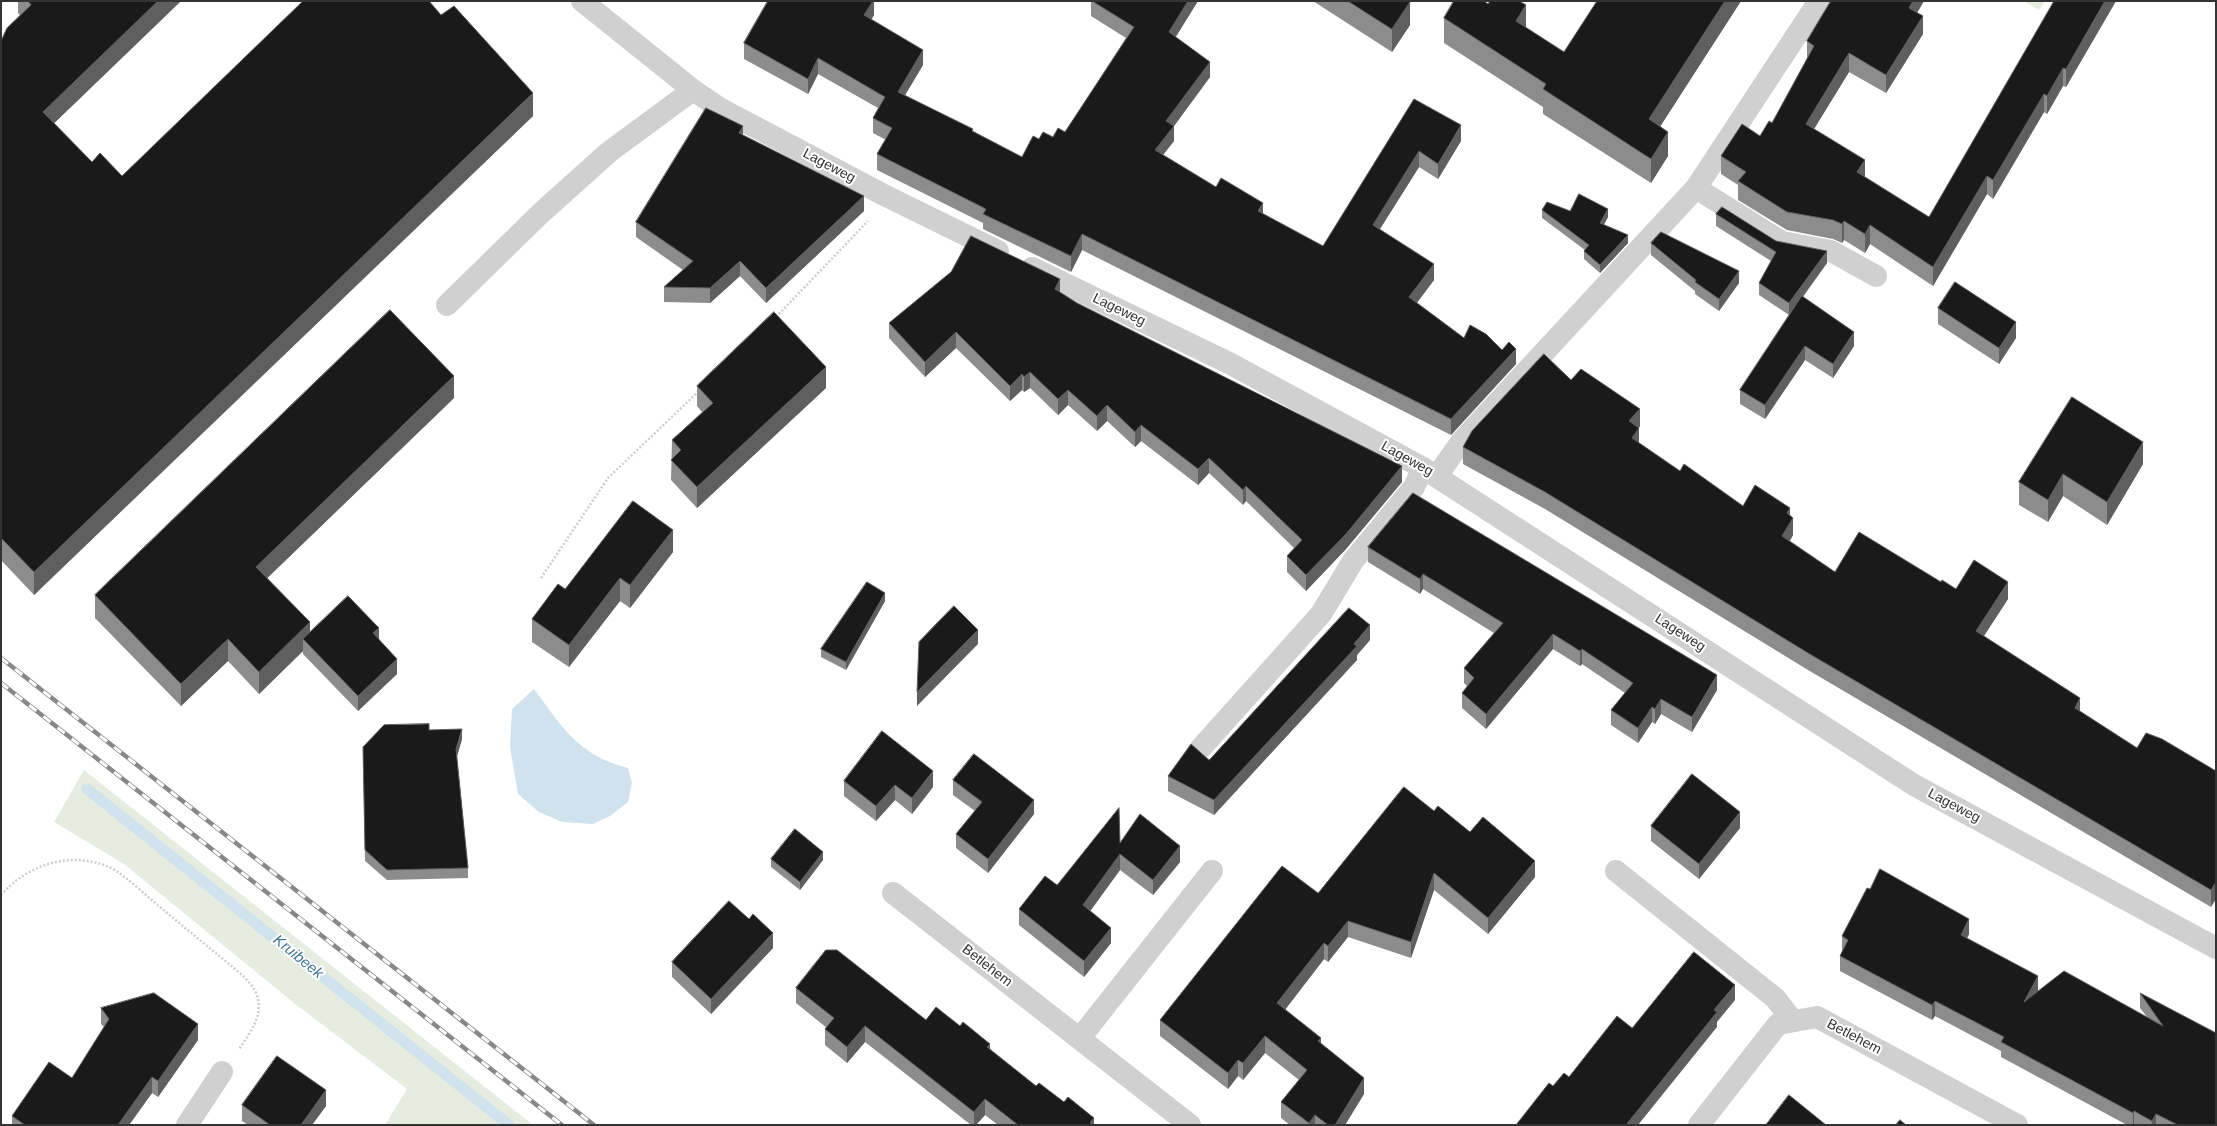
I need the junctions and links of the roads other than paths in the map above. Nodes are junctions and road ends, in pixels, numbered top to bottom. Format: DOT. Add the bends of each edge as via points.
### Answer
graph roads {
  1 [pos="582,1"];
  2 [pos="1819,1"];
  3 [pos="693,90"];
  4 [pos="1696,188"];
  5 [pos="1876,276"];
  6 [pos="448,305"];
  7 [pos="1430,472"];
  8 [pos="1200,749"];
  9 [pos="1212,871"];
  10 [pos="1616,871"];
  11 [pos="893,893"];
  12 [pos="2216,948"];
  13 [pos="1793,1021"];
  14 [pos="1080,1038"];
  15 [pos="222,1072"];
  16 [pos="187,1125"];
  17 [pos="1190,1125"];
  18 [pos="1699,1125"];
  19 [pos="2017,1125"];
  1 -- 3 [label="street, Lageweg"];
  2 -- 4 [label="street"];
  3 -- 6 [label="street" via="609,152 541,213"];
  3 -- 7 [label="street, Lageweg" via="721,109 882,194 1229,363"];
  4 -- 5 [label="street" via="1782,242 1831,251"];
  4 -- 7 [label="street" via="1461,442"];
  7 -- 8 [label="street" via="1414,487 1353,561 1321,614"];
  7 -- 12 [label="street, Lageweg" via="1914,785"];
  9 -- 14 [label="street"];
  10 -- 13 [label="street" via="1775,998"];
  11 -- 14 [label="street, Betlehem"];
  13 -- 18 [label="street, Betlehem" via="1778,1024"];
  13 -- 19 [label="street, Betlehem" via="1816,1017"];
  14 -- 17 [label="street, Betlehem"];
  15 -- 16 [label="street"];
}
